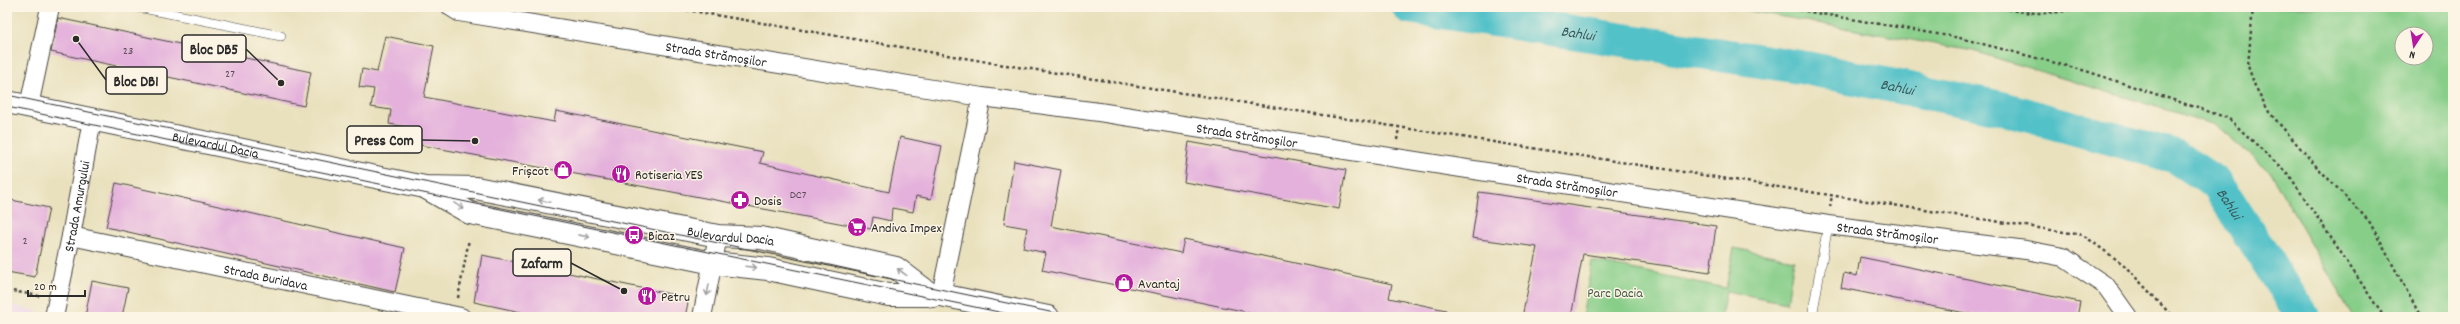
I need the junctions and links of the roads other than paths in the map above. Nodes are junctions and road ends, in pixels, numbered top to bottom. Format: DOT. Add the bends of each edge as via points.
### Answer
graph roads {
  1 [pos="50,7"];
  2 [pos="138,7"];
  3 [pos="451,7"];
  4 [pos="281,36"];
  5 [pos="982,97"];
  6 [pos="7,102"];
  7 [pos="29,106"];
  8 [pos="92,120"];
  9 [pos="425,187"];
  10 [pos="1828,225"];
  11 [pos="71,236"];
  12 [pos="718,236"];
  13 [pos="713,262"];
  14 [pos="937,295"];
  15 [pos="56,308"];
  16 [pos="437,315"];
  17 [pos="458,316"];
  18 [pos="702,317"];
  19 [pos="1048,317"];
  20 [pos="1812,317"];
  21 [pos="2128,317"];
  1 -- 7 [label="street"];
  2 -- 4 [label="lane"];
  3 -- 5 [label="street, Strada Strămoșilor" via="459,12"];
  5 -- 10 [label="street, Strada Strămoșilor" via="1100,112"];
  5 -- 14 [label="street"];
  6 -- 7 [label="street, Bulevardul Dacia"];
  7 -- 8 [label="street, Bulevardul Dacia"];
  8 -- 9 [label="street, Bulevardul Dacia"];
  8 -- 11 [label="street, Strada Amurgului"];
  12 -- 9 [label="street, Bulevardul Dacia, one-way" via="476,188"];
  9 -- 13 [label="street, Bulevardul Dacia, one-way" via="470,213"];
  10 -- 20 [label="lane"];
  10 -- 21 [label="street, Strada Strămoșilor" via="2063,257 2106,286"];
  11 -- 15 [label="street, Strada Amurgului"];
  11 -- 16 [label="street, Strada Buridava"];
  12 -- 13 [label="street"];
  14 -- 12 [label="street, Bulevardul Dacia, one-way" via="896,268 761,238"];
  13 -- 14 [label="street, Bulevardul Dacia, one-way" via="768,269 889,295"];
  13 -- 18 [label="street, one-way"];
  14 -- 19 [label="street, Bulevardul Dacia"];
  16 -- 17 [label="street, Strada Buridava"];
}
